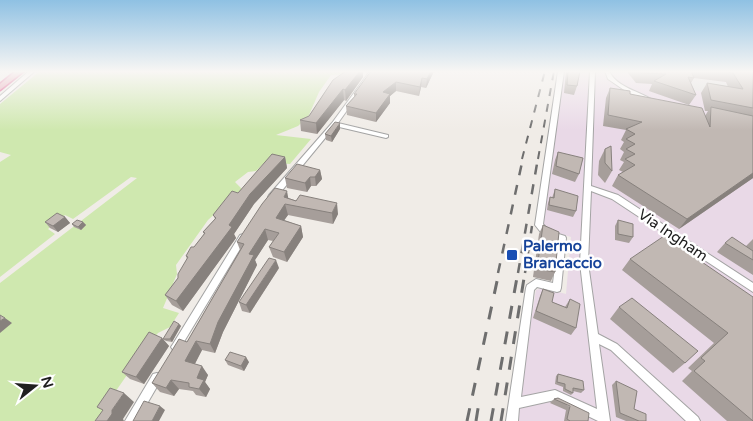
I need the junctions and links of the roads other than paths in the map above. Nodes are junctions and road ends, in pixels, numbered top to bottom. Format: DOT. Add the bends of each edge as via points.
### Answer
graph roads {
  1 [pos="358,91"];
  2 [pos="558,91"];
  3 [pos="592,91"];
  4 [pos="628,91"];
  5 [pos="661,104"];
  6 [pos="334,124"];
  7 [pos="386,136"];
  8 [pos="589,188"];
  9 [pos="266,203"];
  10 [pos="246,232"];
  11 [pos="753,288"];
  12 [pos="595,337"];
  13 [pos="172,354"];
  14 [pos="162,370"];
  15 [pos="514,404"];
  16 [pos="604,419"];
  17 [pos="131,421"];
  18 [pos="512,421"];
  19 [pos="694,421"];
  1 -- 6 [label="street"];
  2 -- 15 [label="street" via="539,225 546,233 562,238 557,288 536,284 530,288"];
  3 -- 8 [label="street"];
  4 -- 5 [label="street"];
  6 -- 7 [label="street"];
  6 -- 9 [label="street"];
  8 -- 11 [label="street, Via Ingham" via="615,197"];
  8 -- 12 [label="street" via="584,263"];
  10 -- 13 [label="street"];
  12 -- 16 [label="street"];
  12 -- 19 [label="street" via="614,347"];
  14 -- 17 [label="street"];
  15 -- 16 [label="street" via="555,395"];
  15 -- 18 [label="street"];
}
